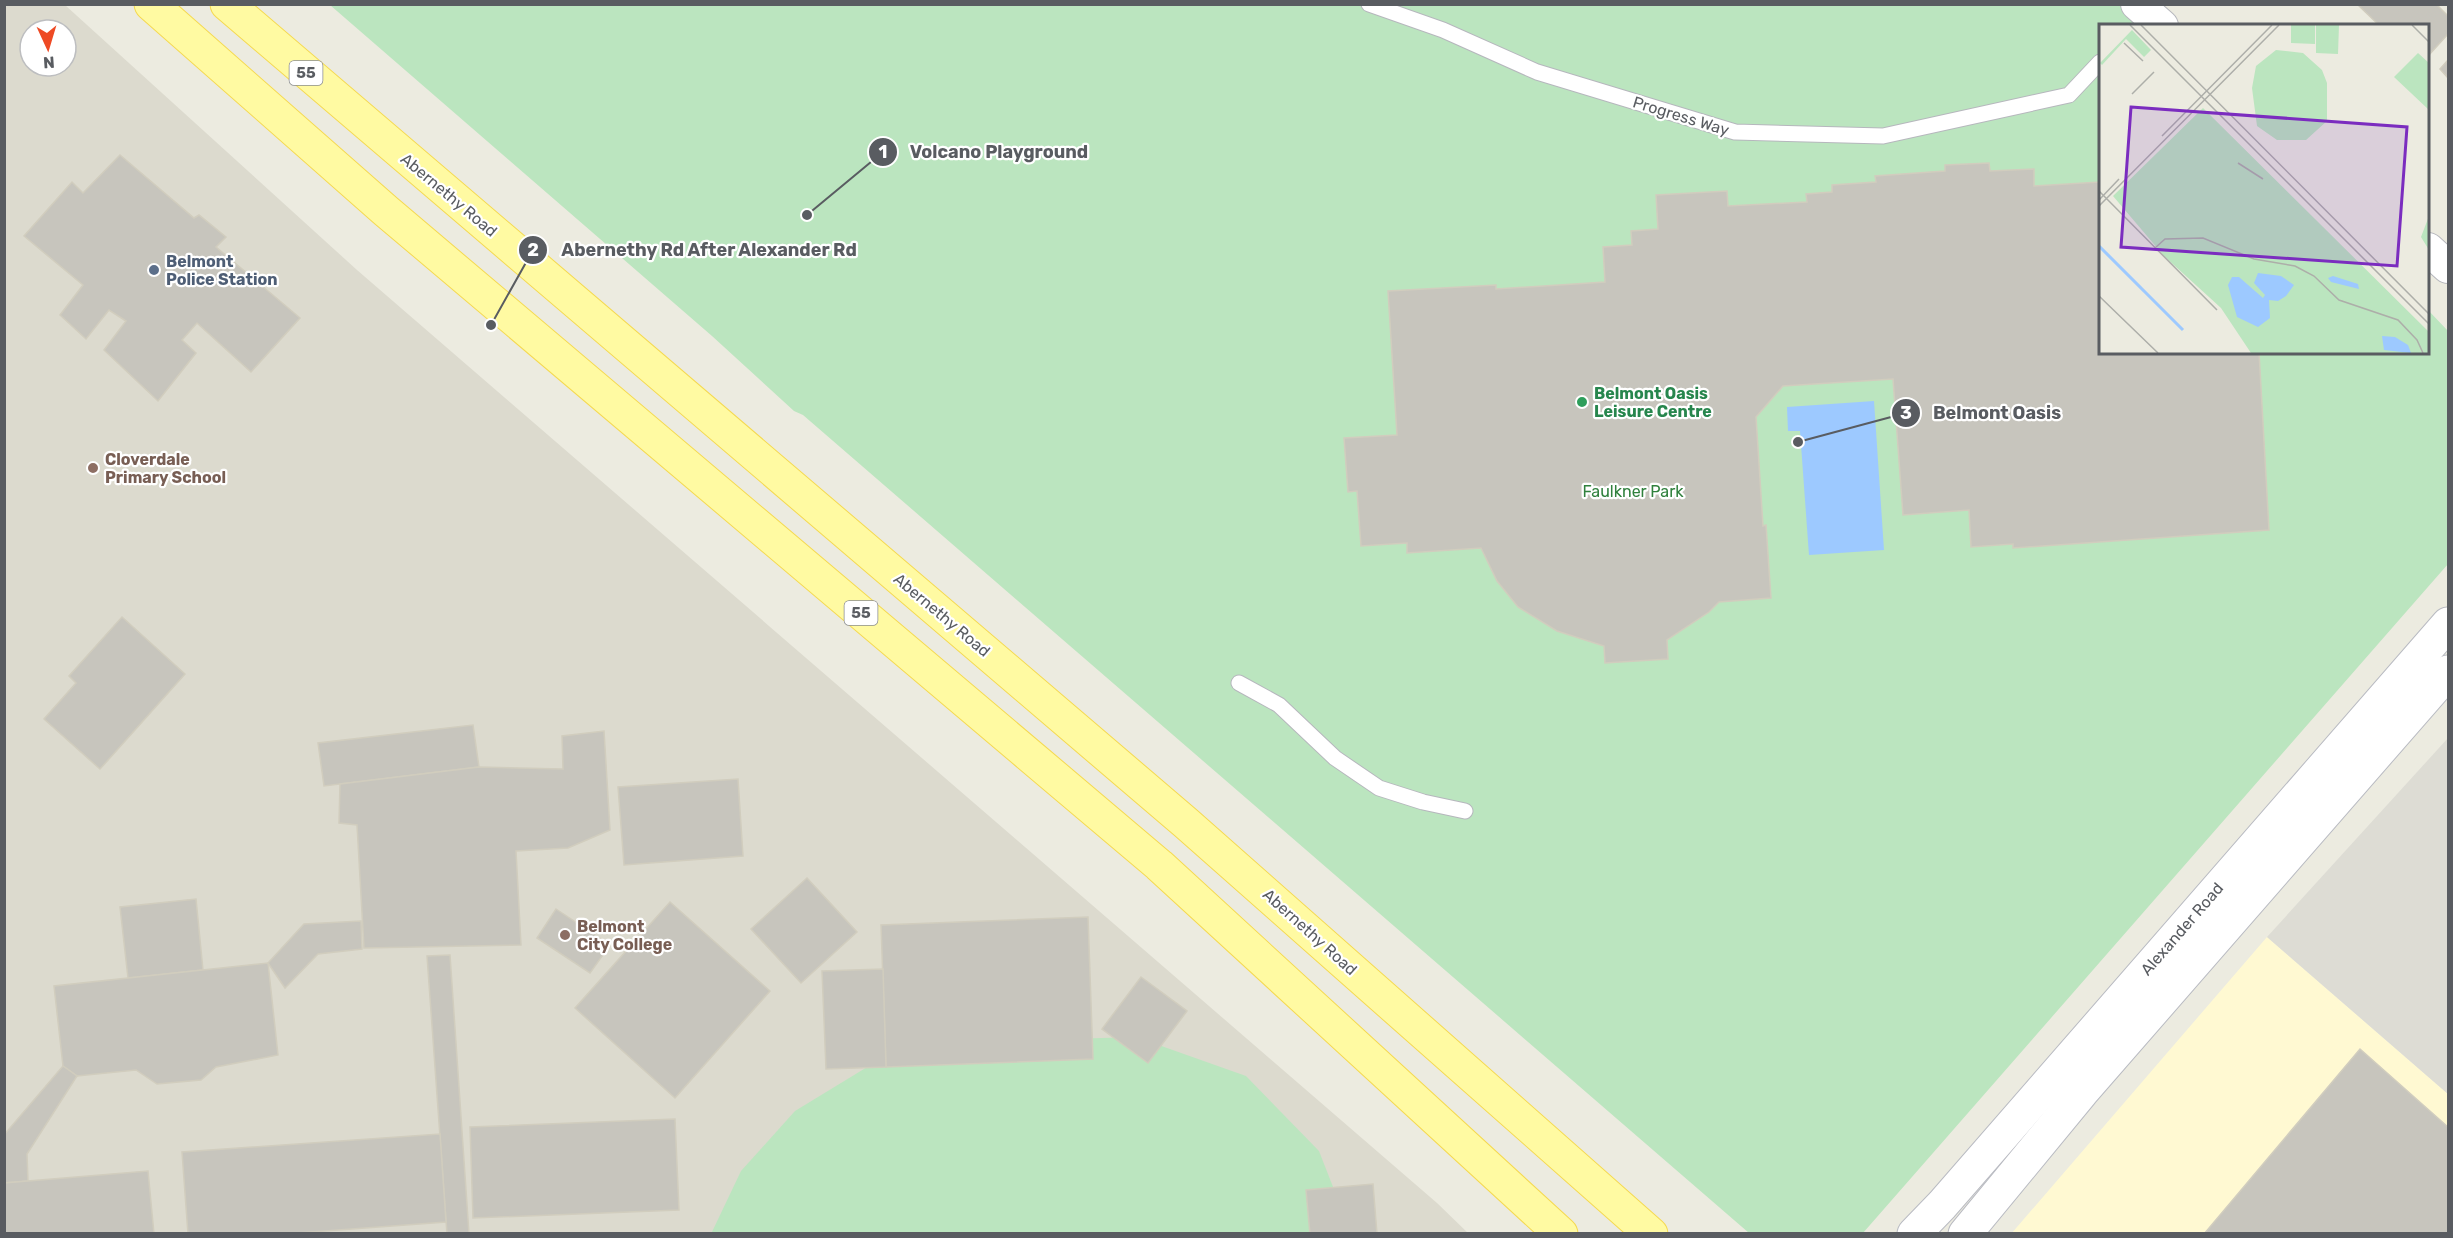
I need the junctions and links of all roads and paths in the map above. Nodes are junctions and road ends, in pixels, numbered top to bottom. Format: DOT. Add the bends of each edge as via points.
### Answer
graph roads {
  1 [pos="151,4"];
  2 [pos="227,4"];
  3 [pos="1369,4"];
  4 [pos="2099,63"];
  5 [pos="2429,251"];
  6 [pos="2448,267"];
  7 [pos="2448,624"];
  8 [pos="2448,672"];
  9 [pos="1239,683"];
  10 [pos="1465,811"];
  11 [pos="1561,1233"];
  12 [pos="1650,1233"];
  13 [pos="1914,1233"];
  14 [pos="1965,1233"];
  1 -- 11 [label="main road, 55" via="386,211 1159,866"];
  2 -- 12 [label="main road, Abernethy Road / 55" via="1186,823"];
  3 -- 4 [label="lane, Progress Way" via="1434,26 1537,72 1735,132 1883,136 2068,95"];
  5 -- 6 [label="street"];
  7 -- 13 [label="main road, Alexander Road"];
  8 -- 14 [label="main road, Alexander Road" via="2082,1092"];
  9 -- 10 [label="lane" via="1279,705 1335,758 1379,788"];
}
